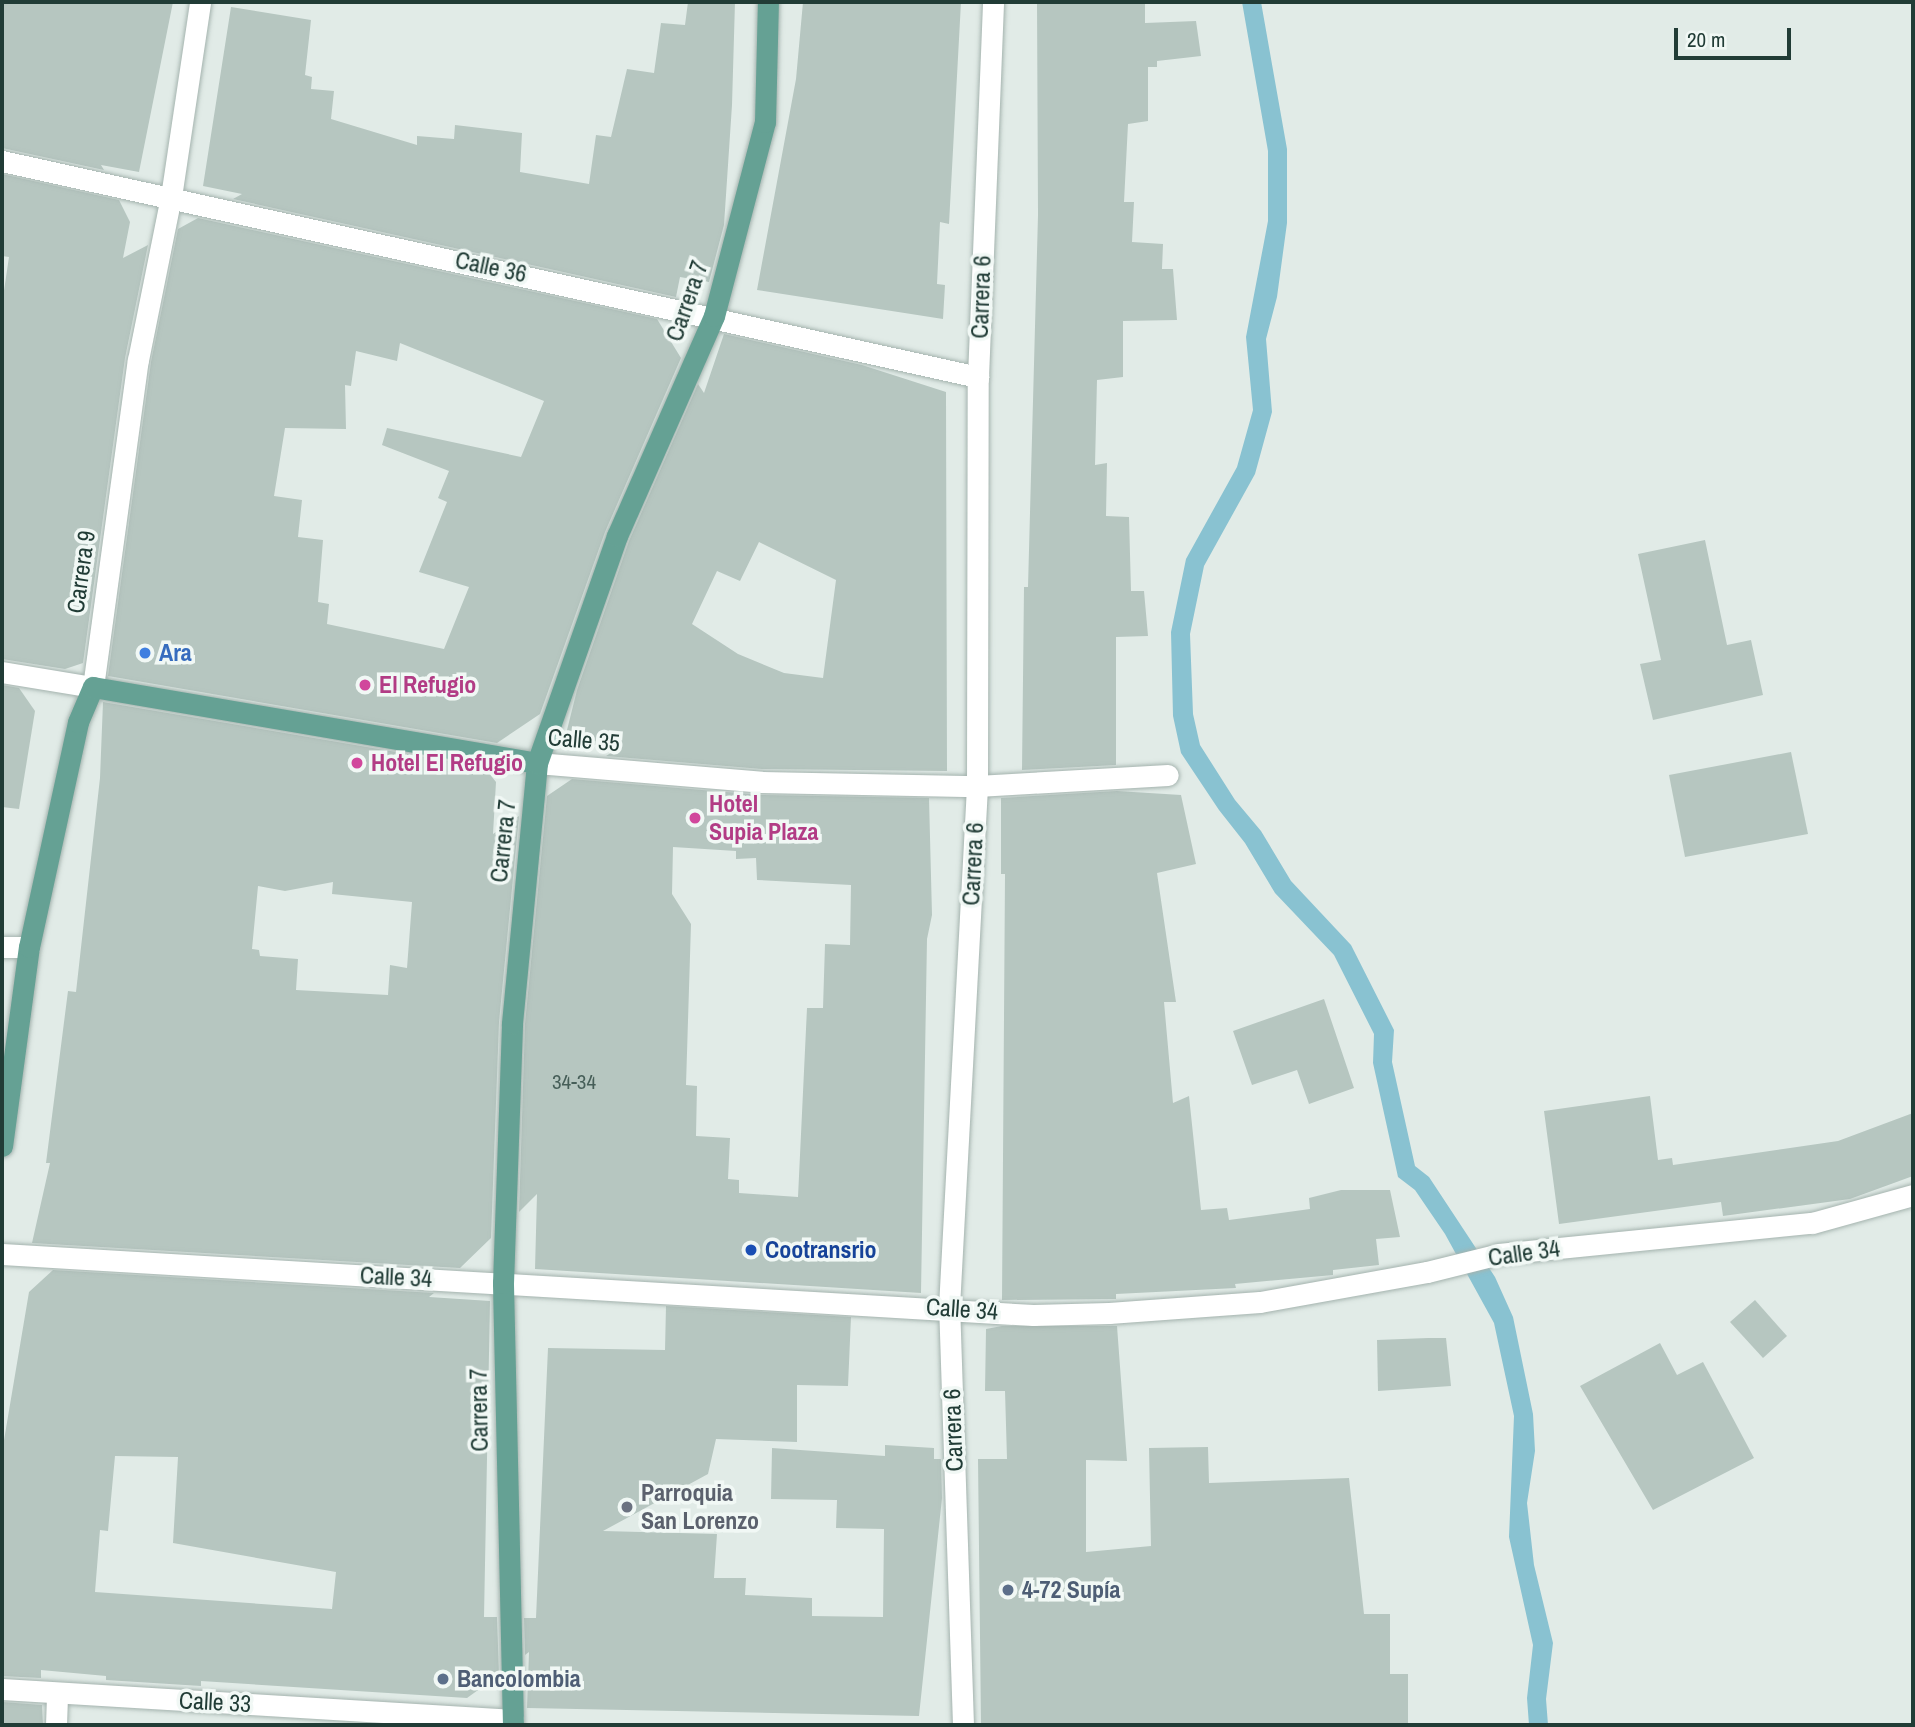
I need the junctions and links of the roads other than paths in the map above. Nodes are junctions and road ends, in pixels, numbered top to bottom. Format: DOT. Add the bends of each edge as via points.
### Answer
graph roads {
  1 [pos="200,2"];
  2 [pos="768,2"];
  3 [pos="993,2"];
  4 [pos="2,161"];
  5 [pos="171,197"];
  6 [pos="714,316"];
  7 [pos="978,377"];
  8 [pos="2,672"];
  9 [pos="93,687"];
  10 [pos="537,763"];
  11 [pos="1168,775"];
  12 [pos="977,786"];
  13 [pos="2,947"];
  14 [pos="29,947"];
  15 [pos="2,1146"];
  16 [pos="1913,1195"];
  17 [pos="2,1254"];
  18 [pos="503,1283"];
  19 [pos="949,1307"];
  20 [pos="2,1689"];
  21 [pos="57,1693"];
  22 [pos="513,1723"];
  23 [pos="56,1725"];
  24 [pos="963,1725"];
  1 -- 5 [label="street, Carrera 9"];
  2 -- 6 [label="main road, Carrera 7" via="765,122"];
  3 -- 7 [label="street, Carrera 6"];
  4 -- 5 [label="street, Calle 36"];
  5 -- 6 [label="street, Calle 36"];
  5 -- 9 [label="street, Carrera 9" via="138,360"];
  6 -- 7 [label="street, Calle 36"];
  6 -- 10 [label="main road, Carrera 7" via="617,536"];
  7 -- 12 [label="street, Carrera 6"];
  8 -- 9 [label="street, Calle 35"];
  9 -- 10 [label="main road, Calle 35"];
  9 -- 14 [label="main road, Carrera 9" via="78,722"];
  10 -- 12 [label="street, Calle 35" via="761,782"];
  10 -- 18 [label="main road, Carrera 7" via="512,1023"];
  11 -- 12 [label="street, Calle 35"];
  12 -- 19 [label="street, Carrera 6"];
  13 -- 14 [label="street"];
  14 -- 15 [label="main road, Carrera 9"];
  16 -- 19 [label="street, Calle 34" via="1812,1223 1499,1254 1260,1302 1033,1315"];
  17 -- 18 [label="street, Calle 34"];
  18 -- 19 [label="street, Calle 34"];
  18 -- 22 [label="main road, Carrera 7"];
  19 -- 24 [label="street, Carrera 6"];
  20 -- 21 [label="street, Calle 33"];
  21 -- 22 [label="street, Calle 33"];
  21 -- 23 [label="street"];
}
